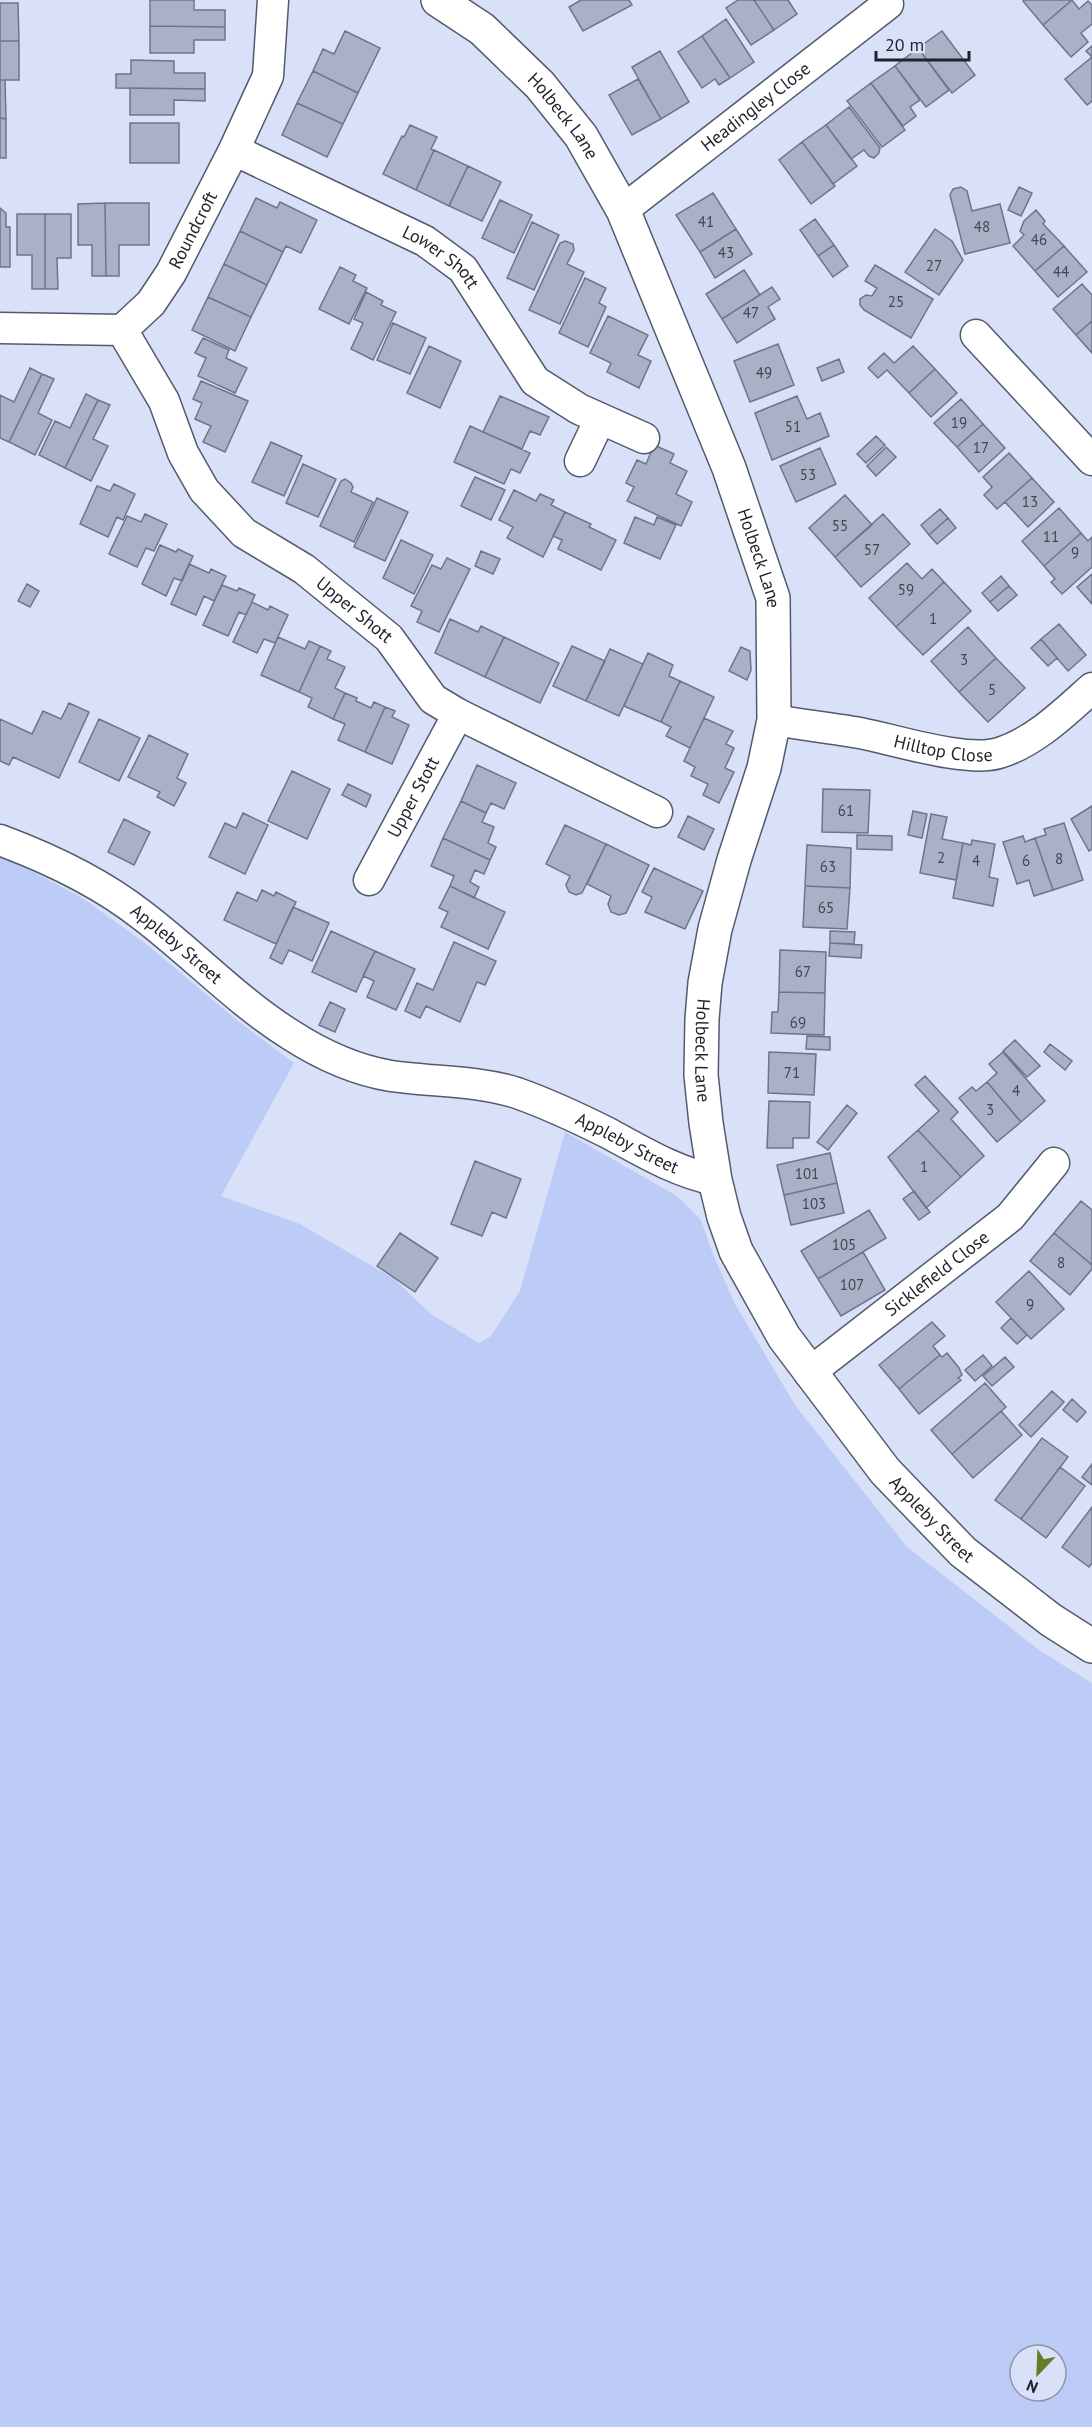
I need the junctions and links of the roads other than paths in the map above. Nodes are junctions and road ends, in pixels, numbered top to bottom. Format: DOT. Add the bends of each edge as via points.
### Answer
graph roads {
  1 [pos="273,0"];
  2 [pos="438,0"];
  3 [pos="888,4"];
  4 [pos="482,14"];
  5 [pos="234,150"];
  6 [pos="623,210"];
  7 [pos="0,328"];
  8 [pos="122,330"];
  9 [pos="976,335"];
  10 [pos="600,419"];
  11 [pos="644,438"];
  12 [pos="1092,460"];
  13 [pos="580,461"];
  14 [pos="1092,688"];
  15 [pos="458,714"];
  16 [pos="774,720"];
  17 [pos="657,812"];
  18 [pos="0,840"];
  19 [pos="369,880"];
  20 [pos="1054,1163"];
  21 [pos="715,1180"];
  22 [pos="809,1373"];
  23 [pos="1092,1646"];
  1 -- 5 [label="street, Roundcroft" via="268,76"];
  2 -- 4 [label="street, Holbeck Lane"];
  3 -- 6 [label="street, Headingley Close"];
  4 -- 6 [label="street, Holbeck Lane" via="581,136"];
  5 -- 8 [label="street, Roundcroft" via="171,273 151,303"];
  5 -- 10 [label="street, Lower Shott" via="425,241 463,269 535,381"];
  6 -- 16 [label="street, Holbeck Lane" via="729,468 773,598"];
  7 -- 8 [label="street"];
  8 -- 15 [label="street, Upper Shott" via="164,401 183,453 204,490 244,533 304,569 389,638 433,699"];
  9 -- 12 [label="street"];
  10 -- 11 [label="street, Lower Shott"];
  10 -- 13 [label="street"];
  14 -- 16 [label="street, Hilltop Close" via="1032,737 998,754 955,753"];
  15 -- 17 [label="street, Upper Shott"];
  15 -- 19 [label="street, Upper Stott"];
  16 -- 21 [label="street, Holbeck Lane" via="764,768 715,929 705,983 701,1075"];
  18 -- 21 [label="street, Appleby Street" via="48,858 96,884 149,921 262,1015 331,1057 389,1075 514,1093 563,1111 695,1176"];
  20 -- 22 [label="street, Sicklefield Close" via="1010,1217"];
  21 -- 22 [label="street, Appleby Street" via="736,1251"];
  22 -- 23 [label="street, Appleby Street" via="885,1471 963,1552 1051,1620"];
}
